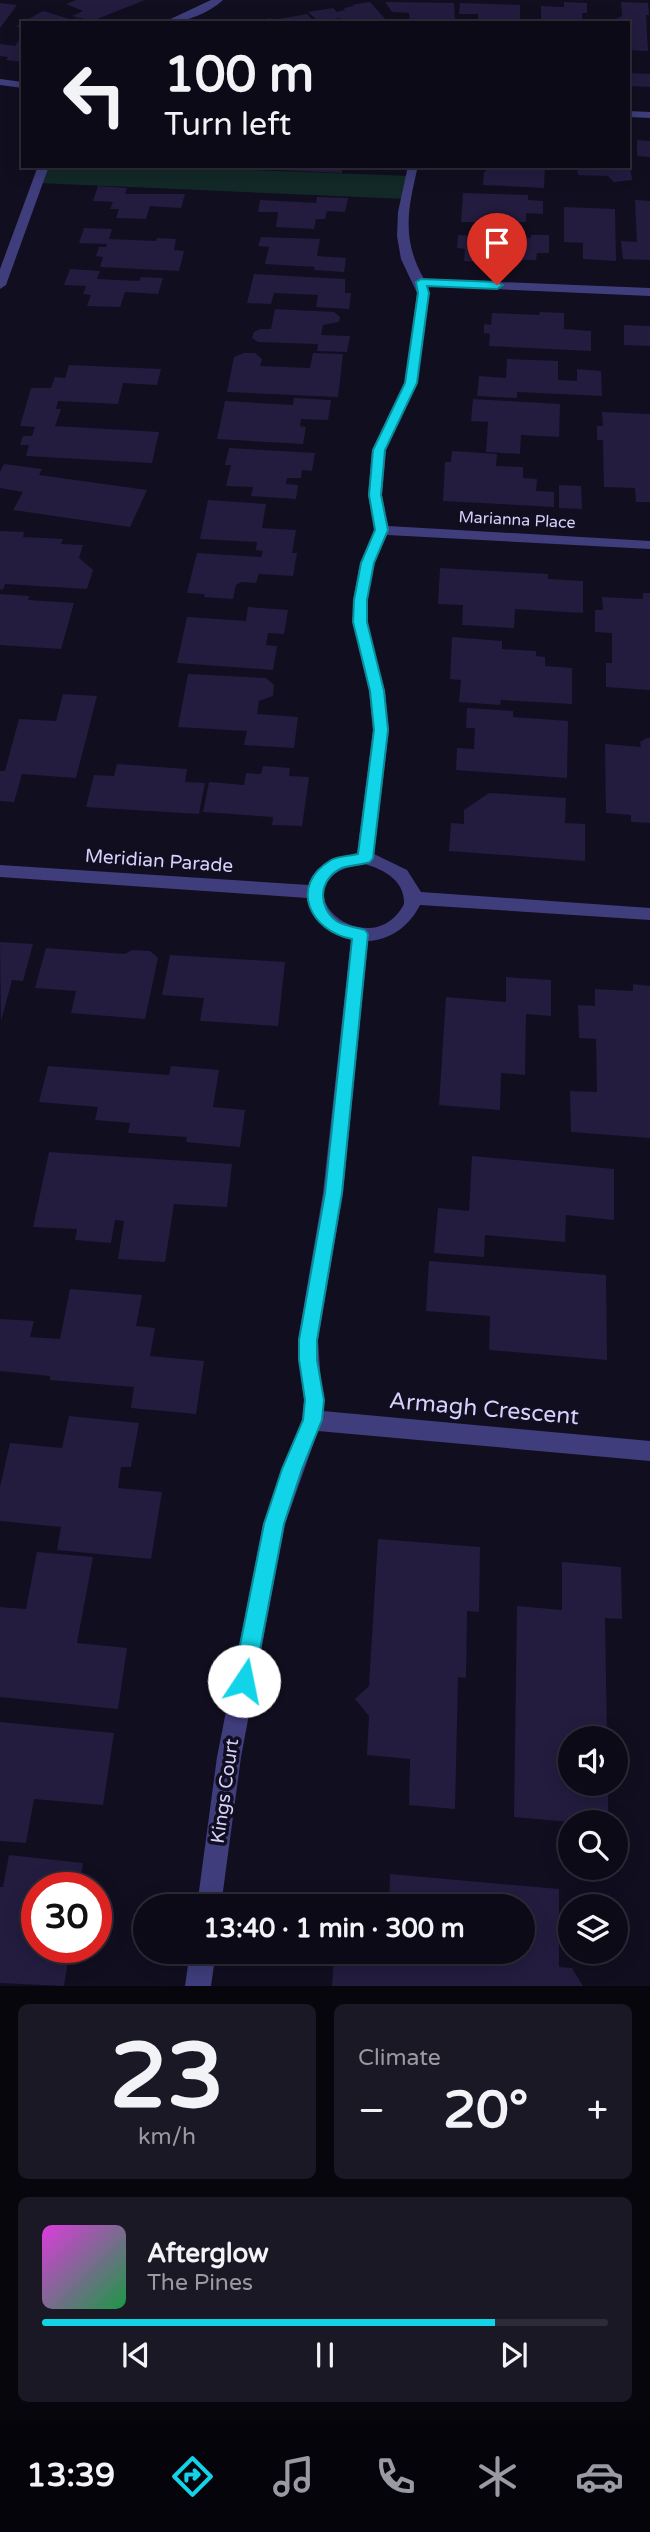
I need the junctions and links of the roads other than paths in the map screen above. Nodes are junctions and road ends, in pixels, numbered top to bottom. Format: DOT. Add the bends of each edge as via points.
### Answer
graph roads {
  1 [pos="218,0"];
  2 [pos="171,21"];
  3 [pos="0,82"];
  4 [pos="21,85"];
  5 [pos="630,114"];
  6 [pos="650,115"];
  7 [pos="43,168"];
  8 [pos="412,168"];
  9 [pos="421,282"];
  10 [pos="0,285"];
  11 [pos="650,292"];
  12 [pos="382,530"];
  13 [pos="650,545"];
  14 [pos="365,858"];
  15 [pos="0,871"];
  16 [pos="314,892"];
  17 [pos="413,898"];
  18 [pos="650,914"];
  19 [pos="360,934"];
  20 [pos="312,1420"];
  21 [pos="650,1451"];
  22 [pos="211,1894"];
  23 [pos="201,1964"];
  24 [pos="198,1986"];
  1 -- 2 [label="street"];
  3 -- 4 [label="street"];
  5 -- 6 [label="street"];
  7 -- 10 [label="street"];
  8 -- 9 [label="street" via="403,231 408,261"];
  9 -- 11 [label="street"];
  9 -- 12 [label="street" via="411,383 379,450 375,495"];
  12 -- 13 [label="street, Marianna Place"];
  12 -- 14 [label="street" via="367,563 360,600 360,622 377,691 381,730"];
  14 -- 16 [label="street" via="337,864 318,881"];
  14 -- 17 [label="street" via="393,866 410,885"];
  15 -- 16 [label="street, Meridian Parade"];
  16 -- 19 [label="street" via="314,904 331,925"];
  17 -- 18 [label="street"];
  17 -- 19 [label="street" via="402,920 391,928"];
  19 -- 20 [label="street, Kings Court" via="333,1193 308,1340"];
  20 -- 21 [label="street, Armagh Crescent"];
  20 -- 22 [label="street, Kings Court" via="274,1524 229,1757"];
  23 -- 24 [label="street"];
}
